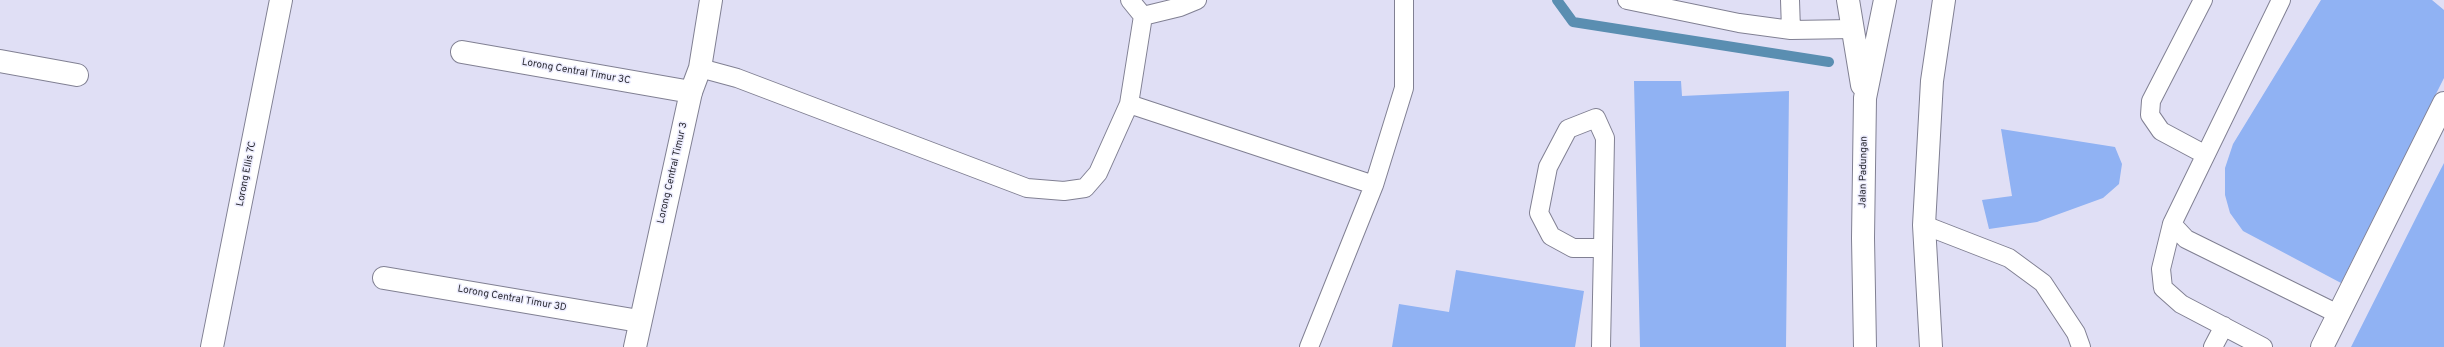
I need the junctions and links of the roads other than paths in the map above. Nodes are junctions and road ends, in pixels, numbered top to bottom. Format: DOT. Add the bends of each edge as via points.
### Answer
graph roads {
  1 [pos="281,0"];
  2 [pos="711,0"];
  3 [pos="1130,0"];
  4 [pos="1197,0"];
  5 [pos="1404,0"];
  6 [pos="1627,0"];
  7 [pos="1790,0"];
  8 [pos="1848,0"];
  9 [pos="1885,0"];
  10 [pos="1944,0"];
  11 [pos="2203,0"];
  12 [pos="2281,0"];
  13 [pos="1143,16"];
  14 [pos="1853,29"];
  15 [pos="1791,30"];
  16 [pos="462,52"];
  17 [pos="0,61"];
  18 [pos="700,68"];
  19 [pos="77,75"];
  20 [pos="691,92"];
  21 [pos="1865,98"];
  22 [pos="2444,103"];
  23 [pos="1130,104"];
  24 [pos="2204,154"];
  25 [pos="1374,185"];
  26 [pos="2172,224"];
  27 [pos="1924,225"];
  28 [pos="1603,248"];
  29 [pos="384,278"];
  30 [pos="2338,314"];
  31 [pos="639,321"];
  32 [pos="2224,326"];
  33 [pos="212,347"];
  34 [pos="635,347"];
  35 [pos="1308,347"];
  36 [pos="1601,347"];
  37 [pos="1865,347"];
  38 [pos="1931,347"];
  39 [pos="2081,347"];
  40 [pos="2213,347"];
  41 [pos="2263,347"];
  42 [pos="2322,347"];
  1 -- 33 [label="street, Lorong Ellis 7C"];
  2 -- 18 [label="street, Lorong Central Timur 3"];
  3 -- 13 [label="lane"];
  4 -- 13 [label="lane"];
  5 -- 25 [label="lane" via="1404,88"];
  6 -- 15 [label="lane" via="1739,23"];
  7 -- 15 [label="lane"];
  8 -- 14 [label="street"];
  9 -- 21 [label="street, Jalan Padungan"];
  10 -- 27 [label="street" via="1932,81"];
  11 -- 24 [label="lane" via="2151,101 2150,115 2161,132"];
  12 -- 24 [label="lane"];
  13 -- 23 [label="lane"];
  14 -- 15 [label="lane"];
  14 -- 21 [label="street"];
  16 -- 20 [label="street, Lorong Central Timur 3C"];
  17 -- 19 [label="street"];
  18 -- 20 [label="street, Lorong Central Timur 3"];
  18 -- 23 [label="lane" via="737,78 1027,188 1064,191 1085,188 1098,173"];
  20 -- 31 [label="street, Lorong Central Timur 3"];
  21 -- 37 [label="street, Jalan Padungan"];
  22 -- 30 [label="street"];
  23 -- 25 [label="lane"];
  24 -- 26 [label="lane"];
  25 -- 35 [label="lane"];
  26 -- 30 [label="lane" via="2186,239"];
  26 -- 32 [label="lane" via="2161,269 2163,288 2181,304"];
  27 -- 38 [label="street"];
  27 -- 39 [label="lane" via="2009,258 2043,282 2076,332"];
  28 -- 28 [label="lane" via="1605,138 1596,118 1568,129 1548,167 1539,213 1551,236 1567,245 1573,248"];
  28 -- 36 [label="lane"];
  29 -- 31 [label="street, Lorong Central Timur 3D"];
  30 -- 42 [label="street"];
  31 -- 34 [label="street, Lorong Central Timur 3"];
  32 -- 40 [label="lane"];
  32 -- 41 [label="lane"];
}
